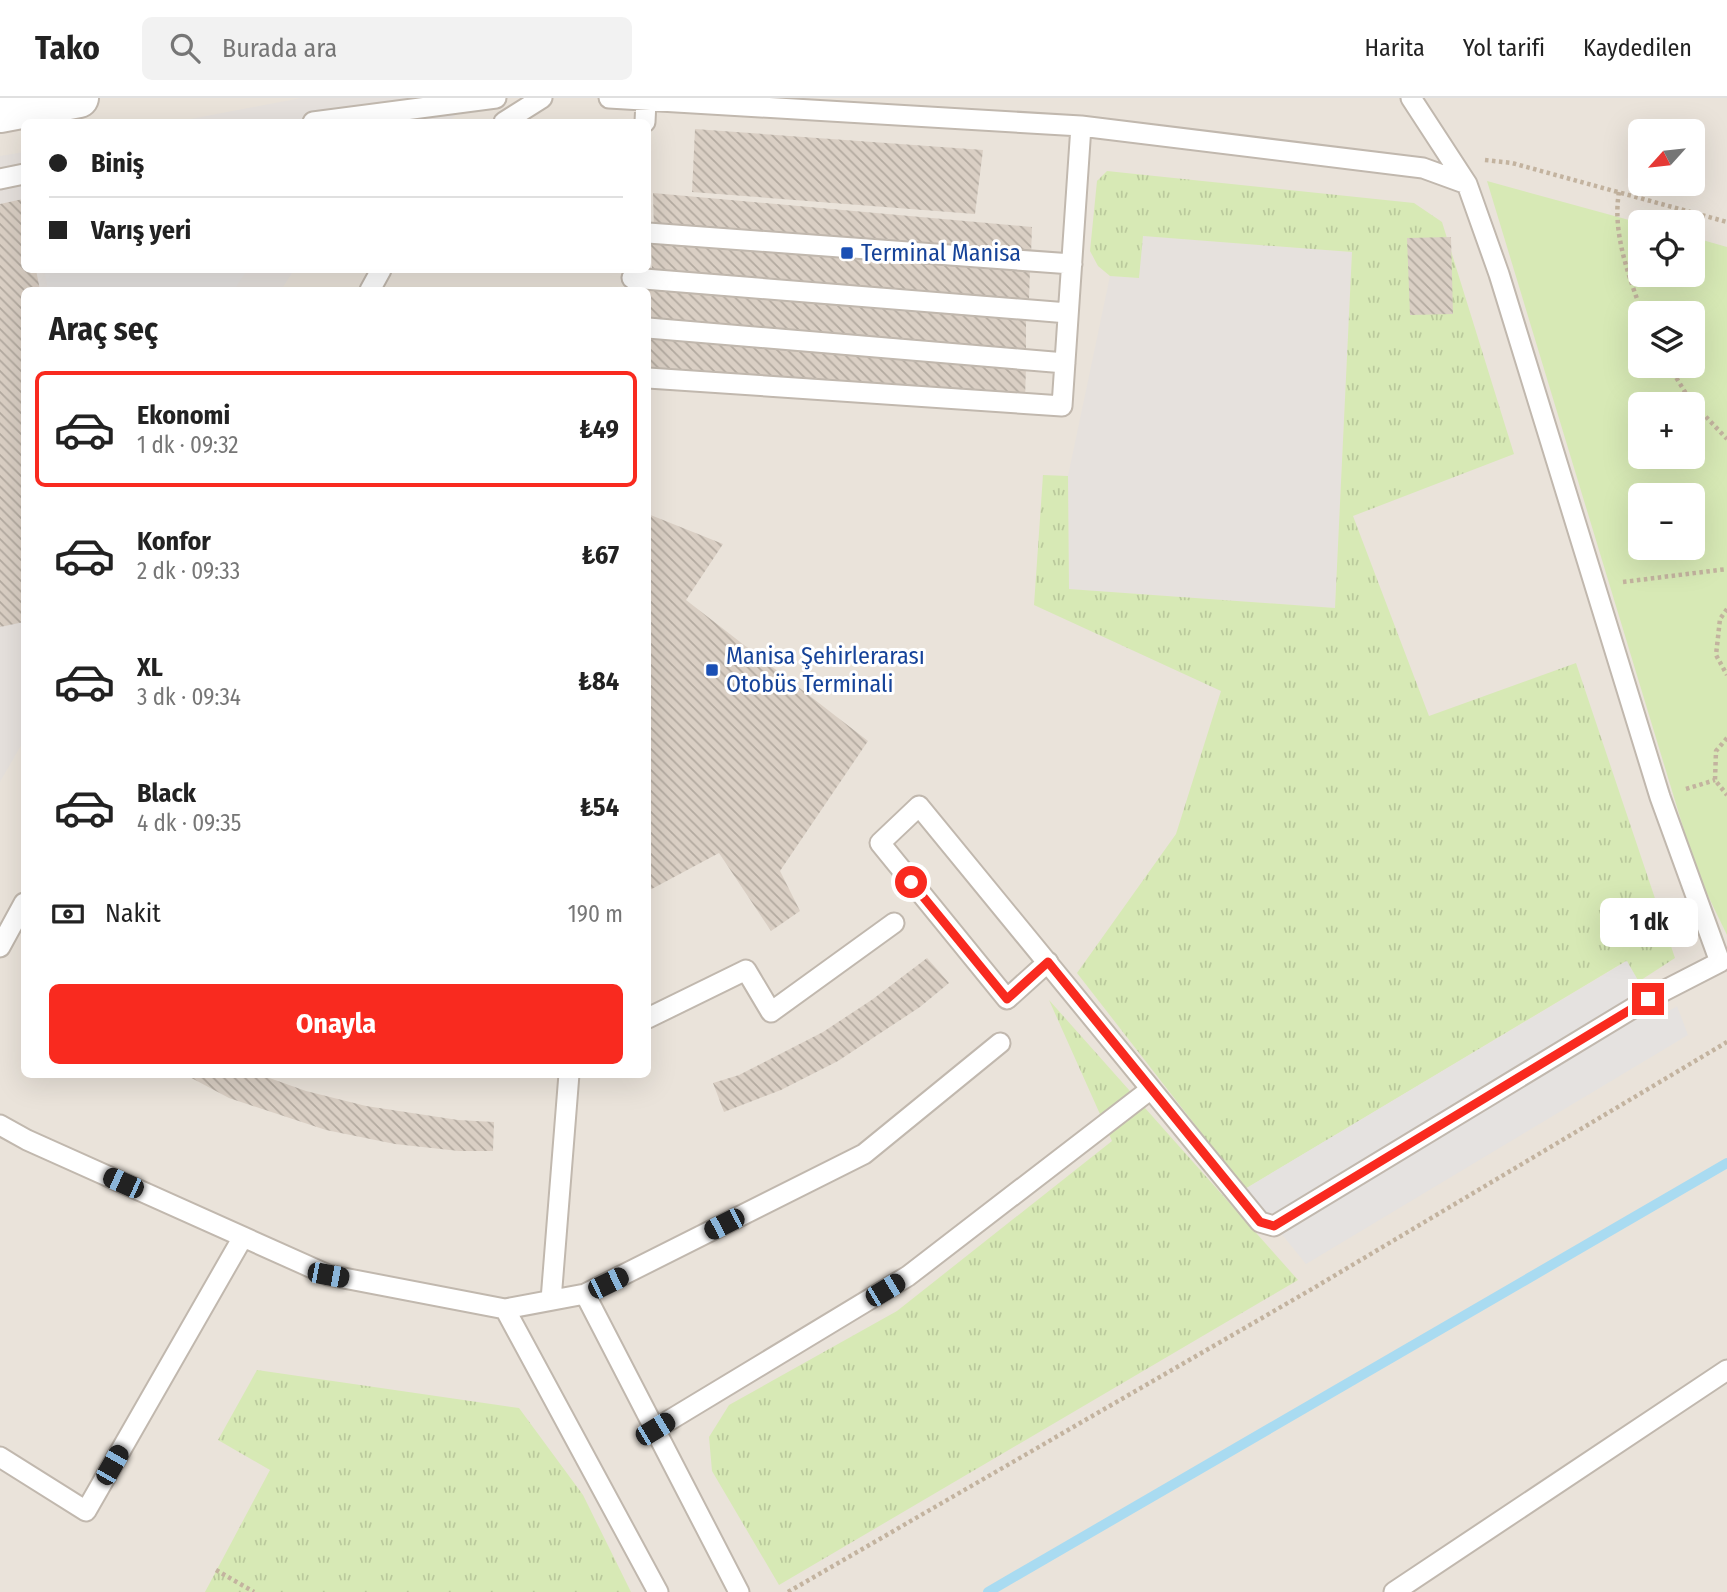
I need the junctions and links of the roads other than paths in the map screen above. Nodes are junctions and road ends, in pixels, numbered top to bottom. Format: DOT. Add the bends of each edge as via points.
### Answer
graph roads {
  1 [pos="79,98"];
  2 [pos="496,98"];
  3 [pos="542,98"];
  4 [pos="609,98"];
  5 [pos="1411,98"];
  6 [pos="646,101"];
  7 [pos="0,113"];
  8 [pos="336,119"];
  9 [pos="509,119"];
  10 [pos="645,119"];
  11 [pos="1081,127"];
  12 [pos="21,175"];
  13 [pos="0,179"];
  14 [pos="1467,184"];
  15 [pos="651,233"];
  16 [pos="1072,264"];
  17 [pos="632,279"];
  18 [pos="1068,313"];
  19 [pos="651,328"];
  20 [pos="1065,363"];
  21 [pos="651,378"];
  22 [pos="21,908"];
  23 [pos="894,923"];
  24 [pos="0,947"];
  25 [pos="1048,962"];
  26 [pos="651,1017"];
  27 [pos="999,1043"];
  28 [pos="569,1078"];
  29 [pos="1152,1089"];
  30 [pos="0,1125"];
  31 [pos="243,1237"];
  32 [pos="585,1294"];
  33 [pos="551,1300"];
  34 [pos="505,1308"];
  35 [pos="1727,1370"];
  36 [pos="655,1429"];
  37 [pos="0,1457"];
  38 [pos="658,1592"];
  39 [pos="739,1592"];
  40 [pos="1394,1592"];
  1 -- 7 [label="street"];
  2 -- 8 [label="lane"];
  3 -- 9 [label="lane"];
  4 -- 6 [label="lane"];
  5 -- 14 [label="lane"];
  6 -- 10 [label="lane"];
  6 -- 11 [label="lane"];
  11 -- 14 [label="lane" via="1423,168"];
  11 -- 16 [label="lane"];
  12 -- 13 [label="lane"];
  14 -- 29 [label="lane" via="1660,797 1720,962 1648,999 1274,1226 1260,1222"];
  15 -- 16 [label="lane"];
  16 -- 18 [label="lane"];
  17 -- 18 [label="lane"];
  18 -- 20 [label="lane"];
  19 -- 20 [label="lane"];
  20 -- 21 [label="lane" via="1062,406"];
  22 -- 24 [label="lane"];
  23 -- 26 [label="lane" via="771,1012 746,970"];
  25 -- 25 [label="lane" via="919,806 880,843 1007,999"];
  25 -- 29 [label="lane"];
  27 -- 32 [label="lane" via="864,1154"];
  28 -- 33 [label="lane"];
  29 -- 36 [label="lane" via="908,1276"];
  30 -- 31 [label="lane"];
  31 -- 34 [label="lane" via="328,1275"];
  31 -- 37 [label="lane" via="86,1511"];
  32 -- 33 [label="lane"];
  32 -- 36 [label="lane"];
  33 -- 34 [label="lane"];
  34 -- 38 [label="lane"];
  35 -- 40 [label="lane"];
  36 -- 39 [label="lane"];
}
